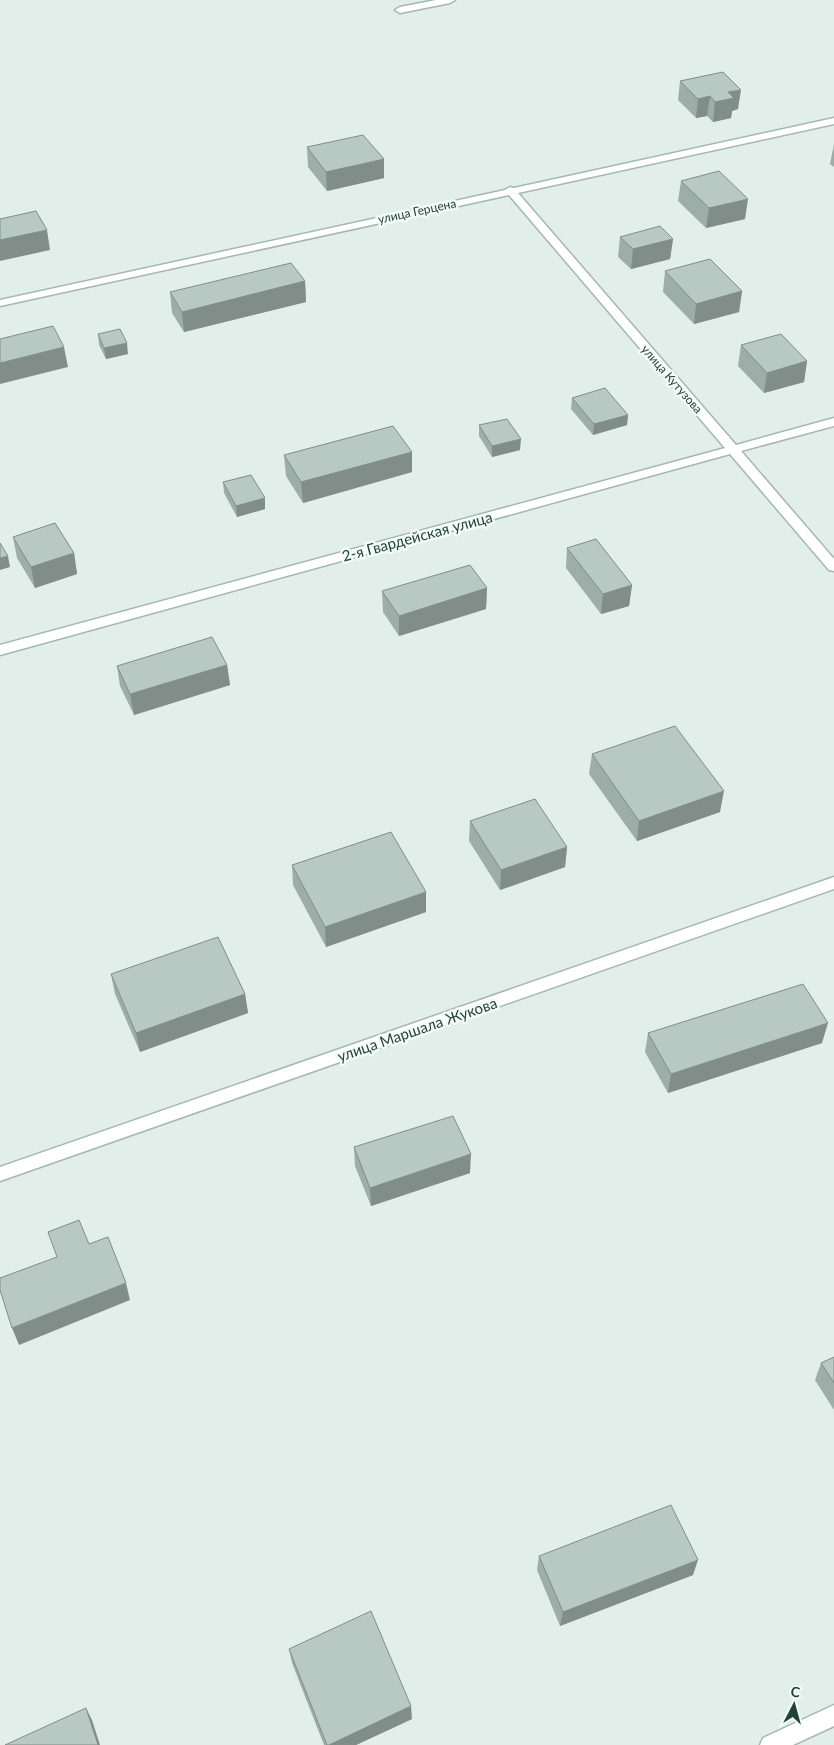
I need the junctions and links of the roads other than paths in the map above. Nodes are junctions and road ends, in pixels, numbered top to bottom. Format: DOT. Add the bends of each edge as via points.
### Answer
graph roads {
  1 [pos="450,0"];
  2 [pos="400,10"];
  3 [pos="834,121"];
  4 [pos="510,190"];
  5 [pos="0,303"];
  6 [pos="834,422"];
  7 [pos="732,449"];
  8 [pos="834,567"];
  9 [pos="0,650"];
  10 [pos="834,884"];
  11 [pos="0,1174"];
  12 [pos="834,1715"];
  13 [pos="770,1745"];
  1 -- 2 [label="street"];
  3 -- 4 [label="street, улица Герцена"];
  4 -- 5 [label="street, улица Герцена"];
  4 -- 7 [label="street, улица Кутузова"];
  6 -- 7 [label="street, 2-я Гвардейская улица"];
  7 -- 8 [label="street, улица Кутузова"];
  7 -- 9 [label="street, 2-я Гвардейская улица"];
  10 -- 11 [label="street, улица Маршала Жукова"];
  12 -- 13 [label="street"];
}
